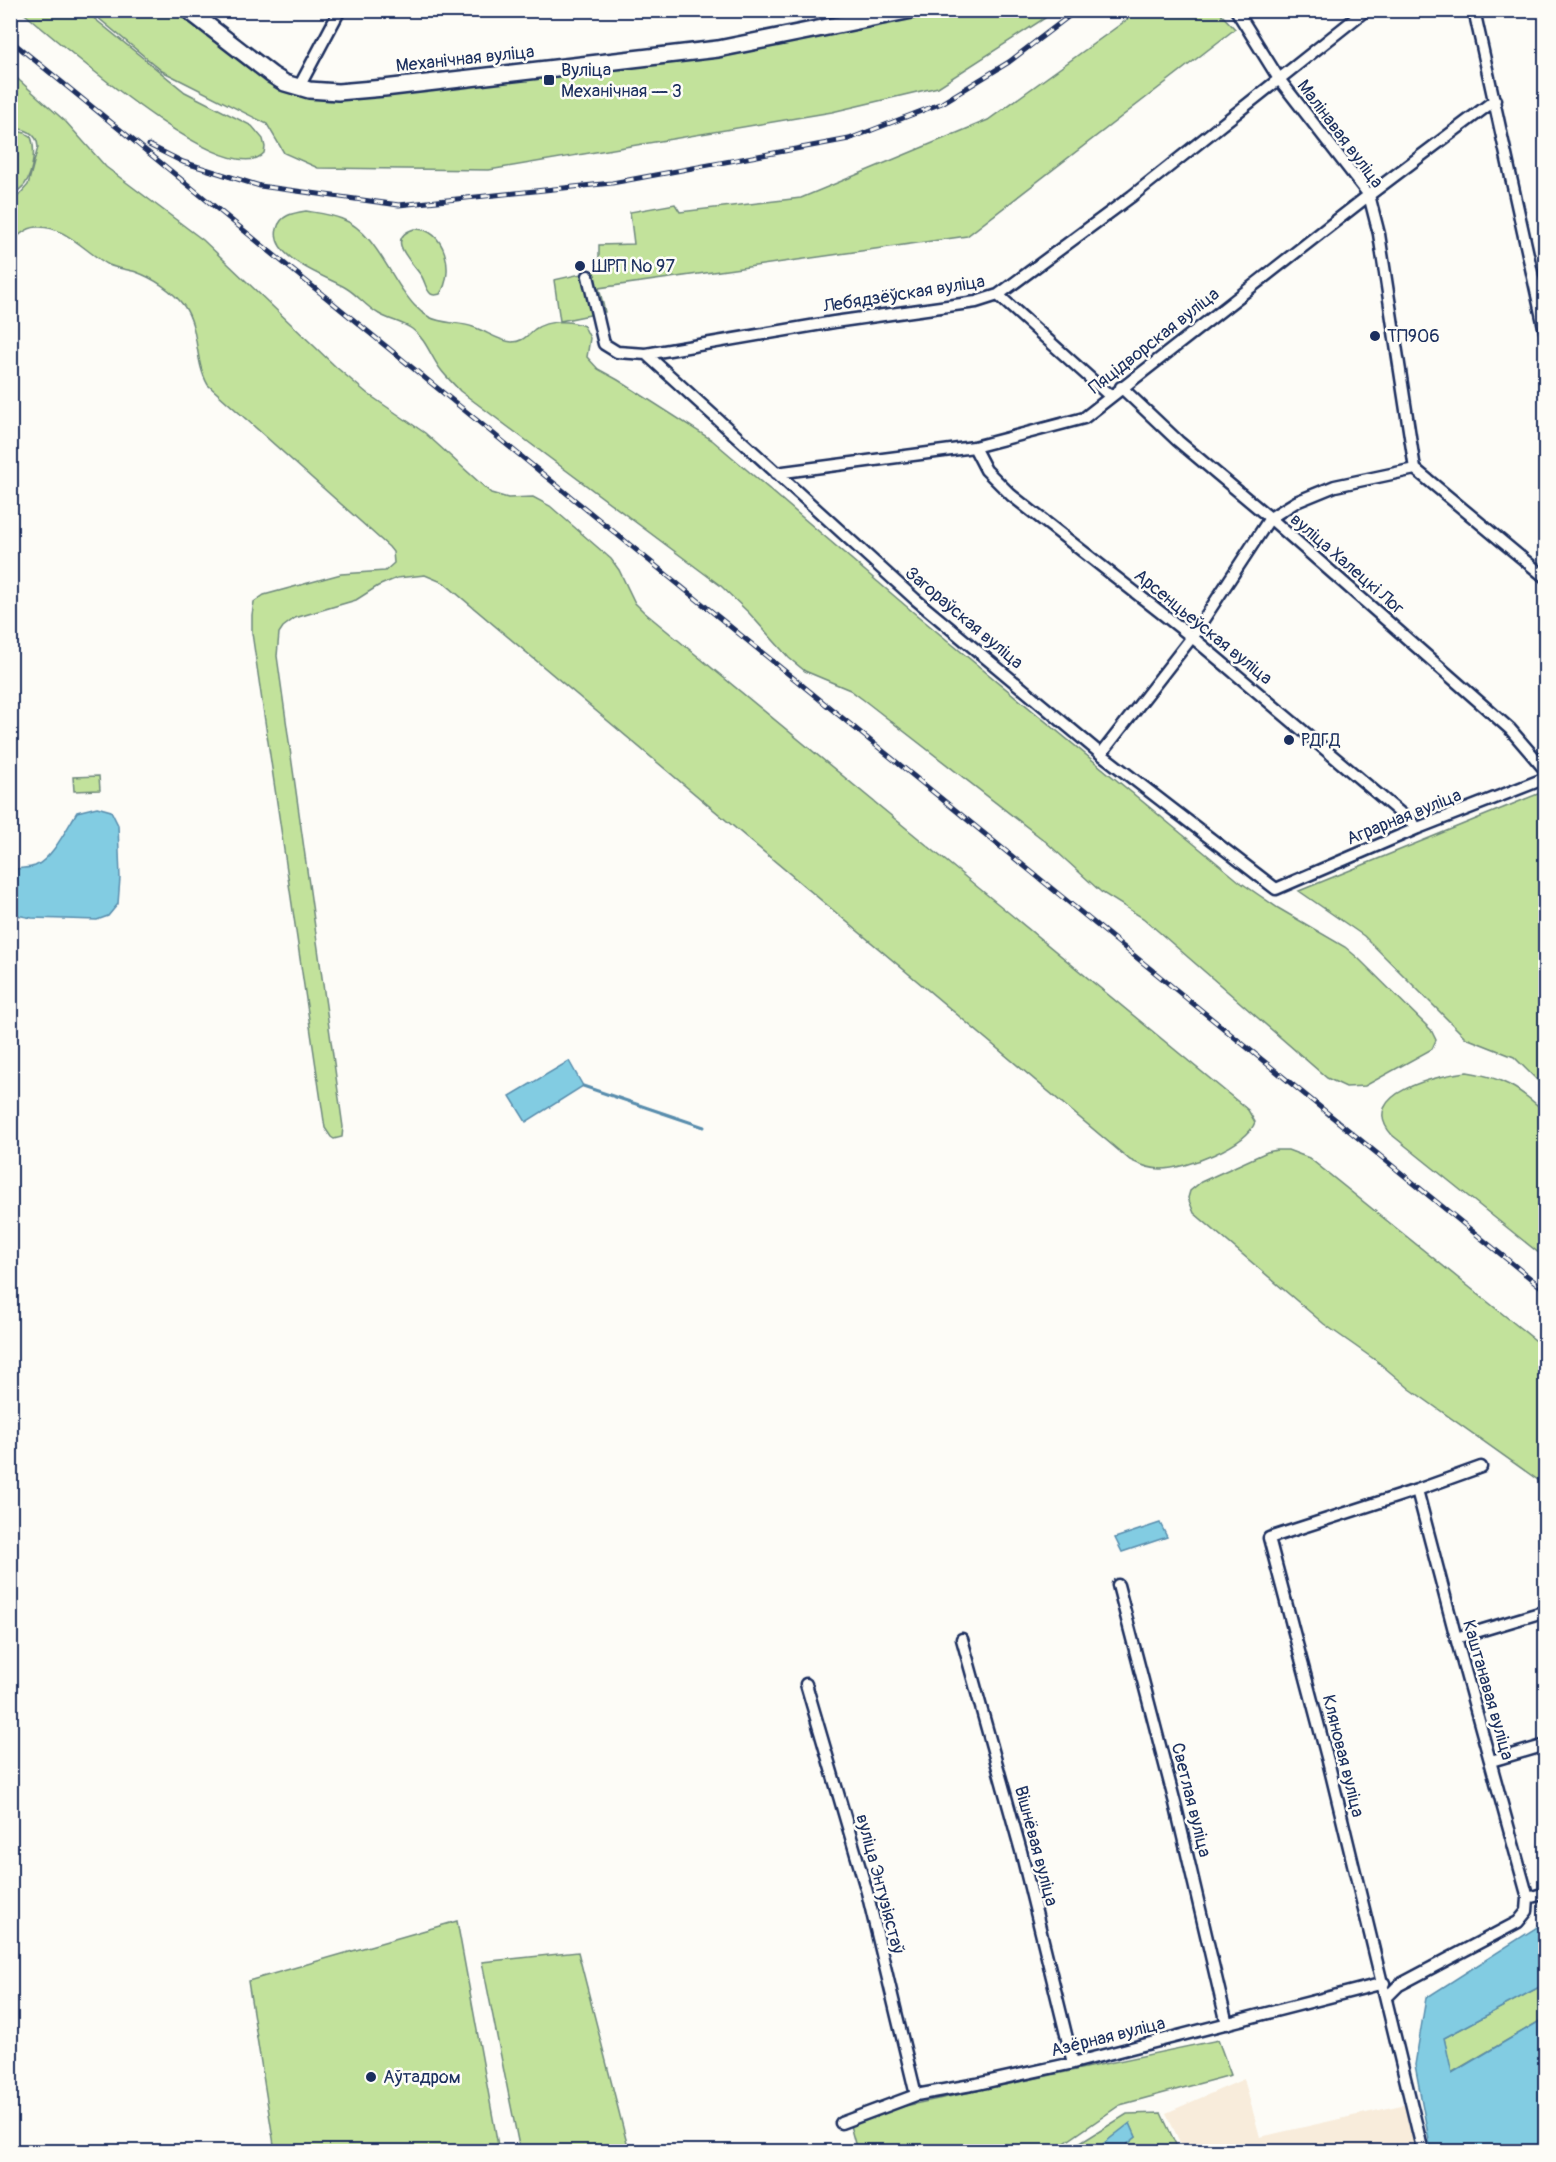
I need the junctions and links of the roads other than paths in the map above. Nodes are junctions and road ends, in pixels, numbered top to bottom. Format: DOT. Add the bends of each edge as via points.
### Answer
graph roads {
  1 [pos="188,10"];
  2 [pos="340,10"];
  3 [pos="912,10"];
  4 [pos="1236,10"];
  5 [pos="1366,10"];
  6 [pos="1474,10"];
  7 [pos="1279,79"];
  8 [pos="298,87"];
  9 [pos="1495,100"];
  10 [pos="1369,195"];
  11 [pos="588,276"];
  12 [pos="998,295"];
  13 [pos="1545,336"];
  14 [pos="646,354"];
  15 [pos="1121,387"];
  16 [pos="1110,396"];
  17 [pos="974,447"];
  18 [pos="1415,468"];
  19 [pos="776,473"];
  20 [pos="1270,518"];
  21 [pos="1545,578"];
  22 [pos="1192,637"];
  23 [pos="1101,754"];
  24 [pos="1545,771"];
  25 [pos="1545,778"];
  26 [pos="1418,828"];
  27 [pos="1276,889"];
  28 [pos="1481,1467"];
  29 [pos="1417,1490"];
  30 [pos="1118,1585"];
  31 [pos="1545,1611"];
  32 [pos="1456,1638"];
  33 [pos="962,1639"];
  34 [pos="806,1684"];
  35 [pos="1545,1745"];
  36 [pos="1491,1761"];
  37 [pos="1545,1893"];
  38 [pos="1528,1898"];
  39 [pos="1384,1983"];
  40 [pos="1387,1997"];
  41 [pos="1227,2024"];
  42 [pos="1073,2063"];
  43 [pos="916,2095"];
  44 [pos="841,2123"];
  45 [pos="1423,2151"];
  1 -- 8 [label="street, Механічная вуліца" via="272,75"];
  2 -- 8 [label="street"];
  3 -- 8 [label="street, Механічная вуліца" via="769,40 673,55 338,92"];
  4 -- 7 [label="street, Малінавая вуліца"];
  5 -- 7 [label="street, Лебядзёўская вуліца"];
  6 -- 9 [label="street"];
  7 -- 10 [label="street, Малінавая вуліца"];
  7 -- 12 [label="street, Лебядзёўская вуліца"];
  9 -- 10 [label="street, Пяцідворская вуліца"];
  9 -- 13 [label="street"];
  10 -- 15 [label="street, Пяцідворская вуліца"];
  10 -- 18 [label="street, Малінавая вуліца" via="1379,234"];
  11 -- 14 [label="street, Лебядзёўская вуліца" via="604,344 617,352"];
  12 -- 14 [label="street, Лебядзёўская вуліца" via="976,302"];
  12 -- 16 [label="street"];
  14 -- 19 [label="street, Загораўская вуліца"];
  15 -- 16 [label="street, Пяцідворская вуліца"];
  15 -- 20 [label="street, вуліца Халецкі Лог"];
  16 -- 17 [label="street, Пяцідворская вуліца" via="1084,418"];
  17 -- 19 [label="street, Пяцідворская вуліца"];
  17 -- 22 [label="street, Арсенцьеўская вуліца" via="986,470 1011,495"];
  18 -- 20 [label="street" via="1335,486"];
  18 -- 21 [label="street"];
  19 -- 23 [label="street, Загораўская вуліца" via="915,599"];
  20 -- 22 [label="street"];
  20 -- 24 [label="street, вуліца Халецкі Лог" via="1510,729"];
  22 -- 23 [label="street"];
  22 -- 26 [label="street, Арсенцьеўская вуліца"];
  23 -- 27 [label="street, Загораўская вуліца"];
  25 -- 26 [label="street, Аграрная вуліца"];
  26 -- 27 [label="street, Аграрная вуліца"];
  28 -- 29 [label="street"];
  29 -- 32 [label="street, Каштанавая вуліца"];
  29 -- 39 [label="street, Кляновая вуліца" via="1269,1538"];
  30 -- 41 [label="street, Светлая вуліца"];
  31 -- 32 [label="street"];
  32 -- 36 [label="street, Каштанавая вуліца"];
  33 -- 42 [label="street, Вішнёвая вуліца" via="1021,1851"];
  34 -- 43 [label="street, вуліца Энтузіястаў" via="867,1892"];
  35 -- 36 [label="street"];
  36 -- 38 [label="street, Каштанавая вуліца"];
  37 -- 38 [label="street"];
  38 -- 40 [label="street" via="1527,1911 1518,1922 1399,1985"];
  39 -- 40 [label="street, Кляновая вуліца"];
  39 -- 41 [label="street, Азёрная вуліца"];
  40 -- 45 [label="street, Кляновая вуліца"];
  41 -- 42 [label="street, Азёрная вуліца"];
  42 -- 43 [label="street, Азёрная вуліца"];
  43 -- 44 [label="street, Азёрная вуліца"];
}
